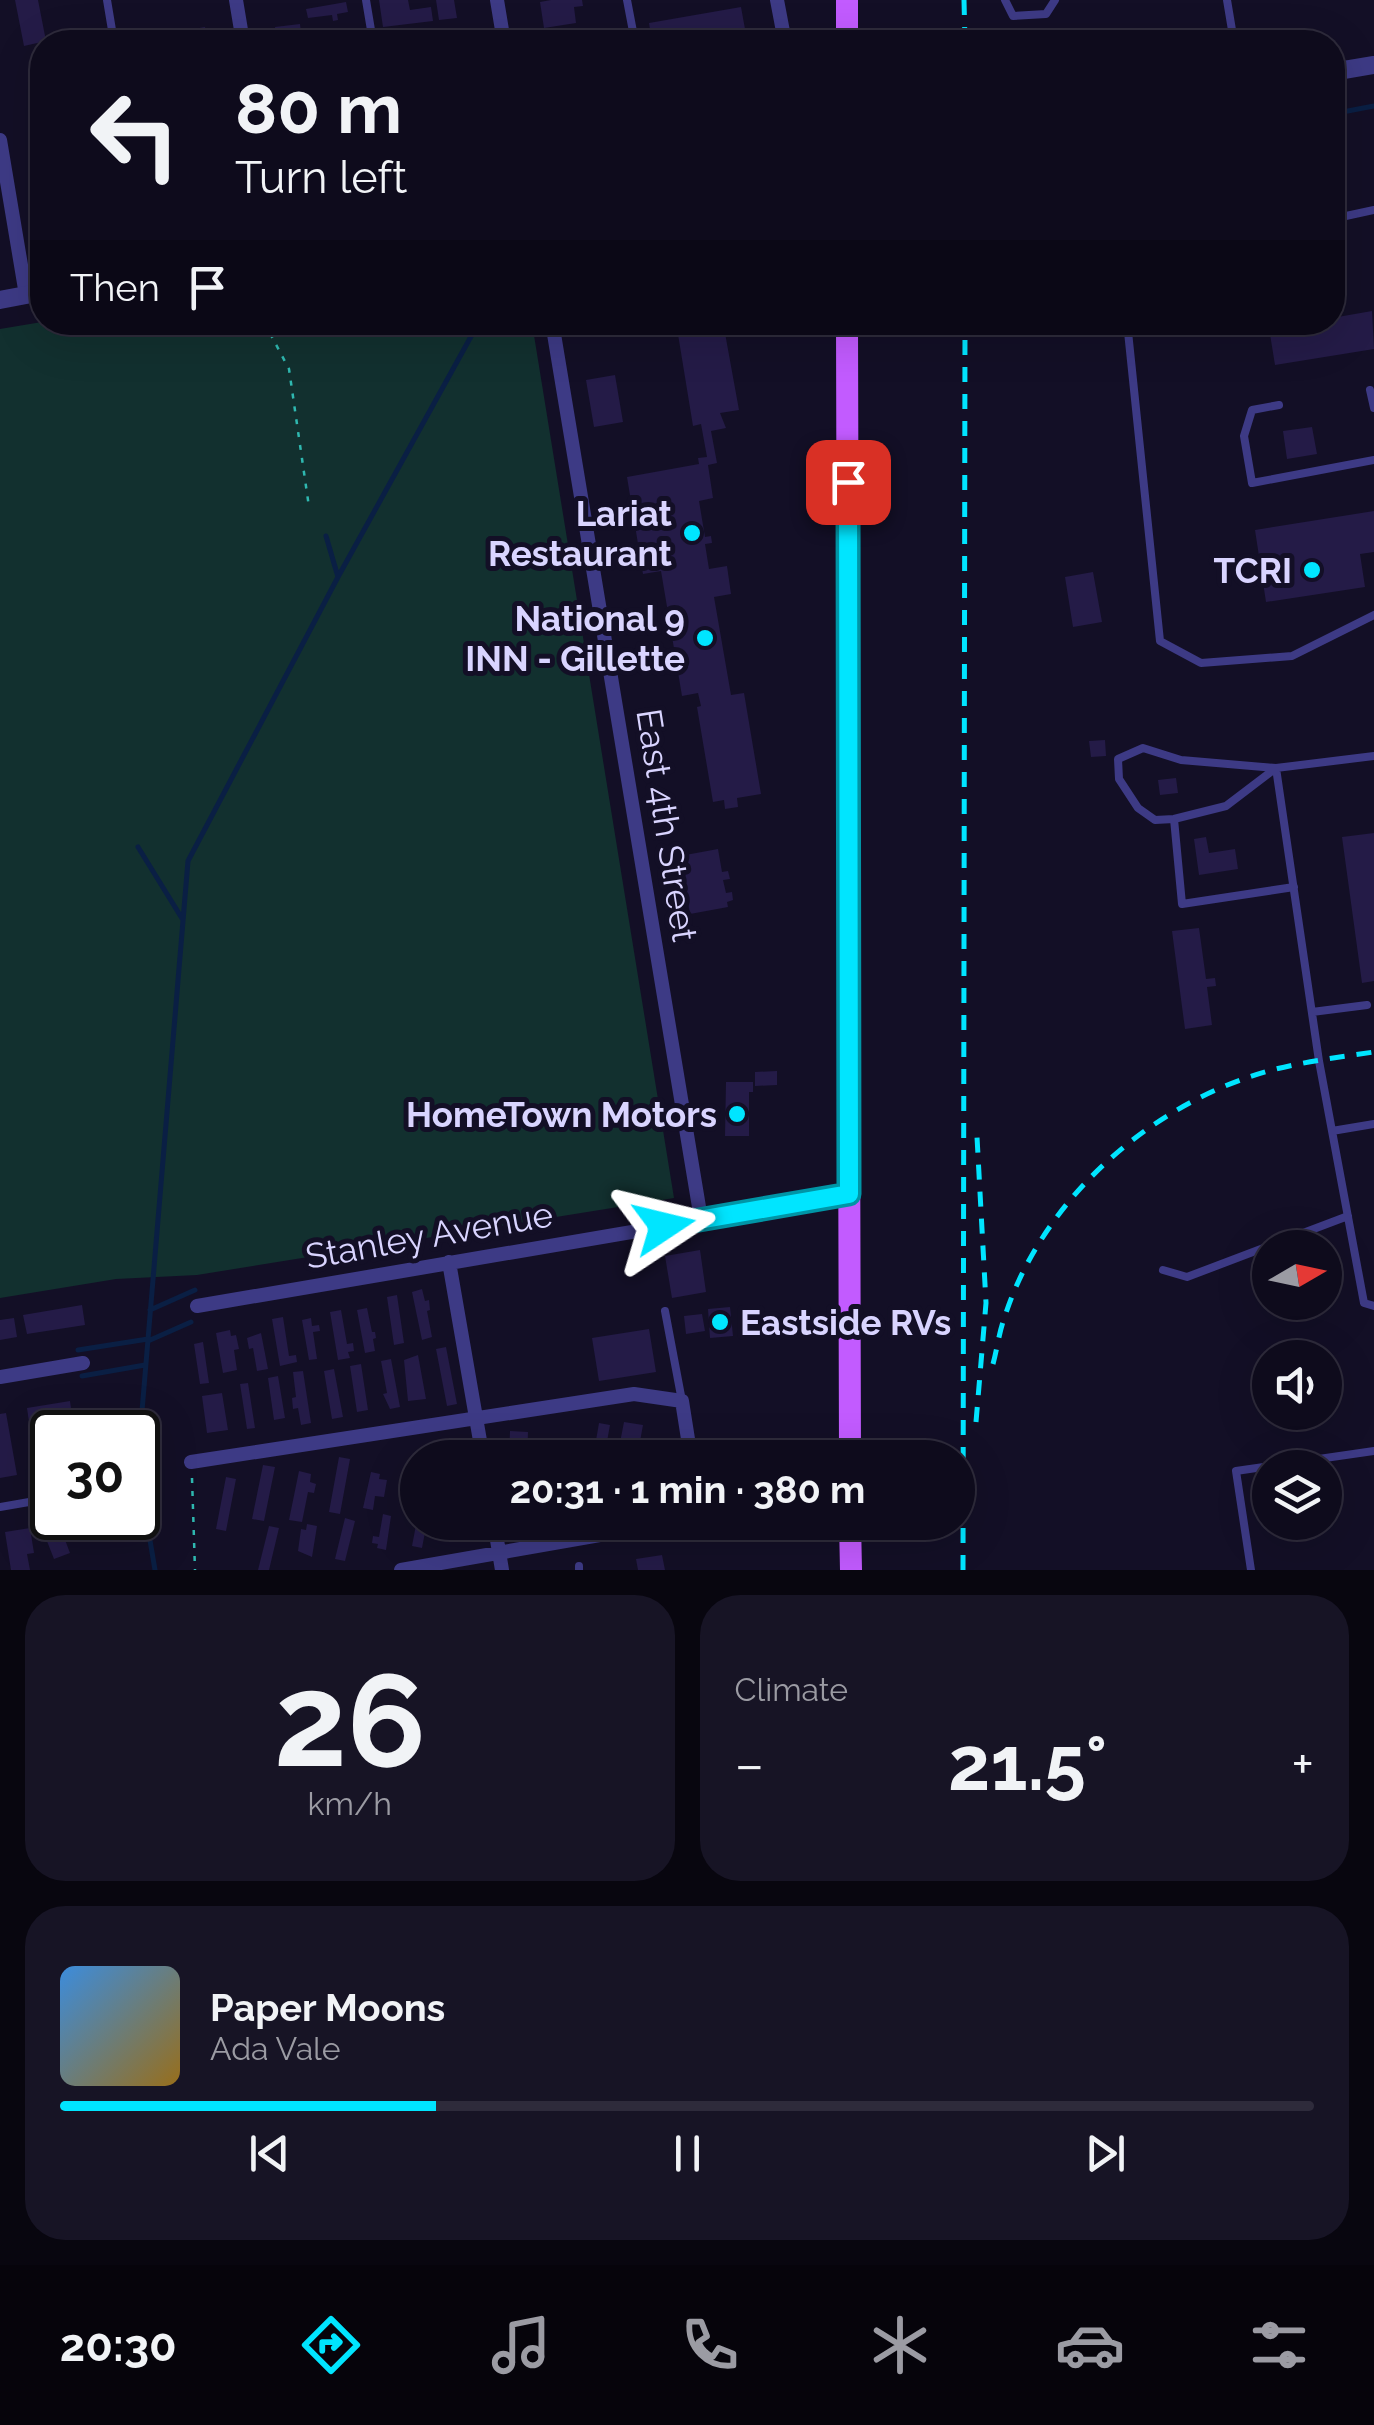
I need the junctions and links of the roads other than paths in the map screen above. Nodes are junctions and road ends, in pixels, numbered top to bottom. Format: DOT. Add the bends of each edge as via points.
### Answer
graph roads {
  1 [pos="107,0"];
  2 [pos="236,0"];
  3 [pos="366,0"];
  4 [pos="497,0"];
  5 [pos="627,0"];
  6 [pos="777,0"];
  7 [pos="847,0"];
  8 [pos="1005,0"];
  9 [pos="1055,0"];
  10 [pos="1227,0"];
  11 [pos="112,30"];
  12 [pos="241,30"];
  13 [pos="370,30"];
  14 [pos="502,30"];
  15 [pos="633,30"];
  16 [pos="783,30"];
  17 [pos="847,30"];
  18 [pos="1232,30"];
  19 [pos="1374,65"];
  20 [pos="1345,70"];
  21 [pos="0,140"];
  22 [pos="1374,210"];
  23 [pos="1345,217"];
  24 [pos="30,276"];
  25 [pos="30,295"];
  26 [pos="0,300"];
  27 [pos="554,335"];
  28 [pos="847,335"];
  29 [pos="1129,335"];
  30 [pos="1370,390"];
  31 [pos="1279,405"];
  32 [pos="1374,408"];
  33 [pos="1374,460"];
  34 [pos="1374,616"];
  35 [pos="1374,756"];
  36 [pos="1276,768"];
  37 [pos="1174,819"];
  38 [pos="1294,888"];
  39 [pos="1367,1005"];
  40 [pos="1312,1012"];
  41 [pos="1374,1124"];
  42 [pos="1332,1131"];
  43 [pos="849,1194"];
  44 [pos="1348,1216"];
  45 [pos="702,1220"];
  46 [pos="449,1262"];
  47 [pos="1163,1270"];
  48 [pos="198,1306"];
  49 [pos="1374,1306"];
  50 [pos="665,1312"];
  51 [pos="83,1362"];
  52 [pos="0,1377"];
  53 [pos="682,1401"];
  54 [pos="477,1418"];
  55 [pos="480,1440"];
  56 [pos="687,1440"];
  57 [pos="850,1440"];
  58 [pos="1374,1451"];
  59 [pos="191,1462"];
  60 [pos="30,1502"];
  61 [pos="0,1507"];
  62 [pos="497,1540"];
  63 [pos="572,1540"];
  64 [pos="850,1540"];
  65 [pos="499,1553"];
  66 [pos="401,1570"];
  67 [pos="502,1570"];
  68 [pos="850,1570"];
  69 [pos="1250,1570"];
  1 -- 11 [label="lane"];
  2 -- 12 [label="street"];
  3 -- 13 [label="lane"];
  4 -- 14 [label="street"];
  5 -- 15 [label="lane"];
  6 -- 16 [label="street"];
  7 -- 17 [label="main road"];
  8 -- 9 [label="lane" via="1013,16 1046,14"];
  10 -- 18 [label="lane"];
  19 -- 20 [label="street"];
  21 -- 24 [label="street"];
  22 -- 23 [label="lane"];
  25 -- 26 [label="street"];
  27 -- 45 [label="street, East 4th Street"];
  28 -- 43 [label="main road"];
  29 -- 34 [label="lane" via="1160,641 1201,663 1292,656"];
  30 -- 32 [label="lane"];
  31 -- 33 [label="lane" via="1252,410 1244,436 1252,483"];
  35 -- 36 [label="lane"];
  36 -- 37 [label="lane" via="1226,806"];
  36 -- 37 [label="lane" via="1181,760 1143,748 1118,759 1119,780 1138,808 1154,820"];
  36 -- 38 [label="lane"];
  37 -- 38 [label="lane" via="1182,904"];
  38 -- 40 [label="lane"];
  39 -- 40 [label="lane"];
  40 -- 42 [label="lane"];
  41 -- 42 [label="lane"];
  42 -- 44 [label="lane"];
  43 -- 45 [label="street, Stanley Avenue"];
  43 -- 57 [label="main road"];
  44 -- 47 [label="lane" via="1187,1276"];
  44 -- 49 [label="lane" via="1364,1302"];
  45 -- 46 [label="street, Stanley Avenue"];
  46 -- 48 [label="street, Stanley Avenue"];
  46 -- 54 [label="street"];
  50 -- 53 [label="lane"];
  51 -- 52 [label="street"];
  53 -- 54 [label="street" via="634,1394"];
  53 -- 56 [label="street"];
  54 -- 55 [label="street"];
  54 -- 59 [label="street"];
  58 -- 69 [label="lane" via="1236,1471"];
  60 -- 61 [label="lane"];
  62 -- 65 [label="street"];
  63 -- 65 [label="street"];
  64 -- 68 [label="main road"];
  65 -- 66 [label="street"];
  65 -- 67 [label="street"];
}
